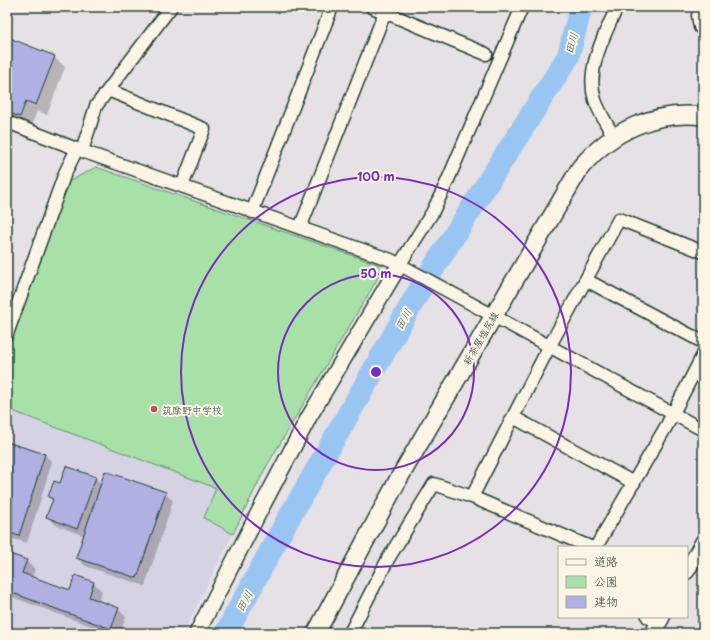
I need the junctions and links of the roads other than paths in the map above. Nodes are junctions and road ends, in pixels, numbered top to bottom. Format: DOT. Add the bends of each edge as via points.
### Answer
graph roads {
  1 [pos="170,7"];
  2 [pos="332,7"];
  3 [pos="372,7"];
  4 [pos="522,7"];
  5 [pos="617,7"];
  6 [pos="700,7"];
  7 [pos="385,12"];
  8 [pos="703,28"];
  9 [pos="486,54"];
  10 [pos="108,90"];
  11 [pos="703,116"];
  12 [pos="7,122"];
  13 [pos="613,136"];
  14 [pos="80,150"];
  15 [pos="182,186"];
  16 [pos="252,212"];
  17 [pos="300,228"];
  18 [pos="703,252"];
  19 [pos="404,267"];
  20 [pos="586,280"];
  21 [pos="486,312"];
  22 [pos="7,334"];
  23 [pos="703,342"];
  24 [pos="549,347"];
  25 [pos="703,356"];
  26 [pos="673,414"];
  27 [pos="513,417"];
  28 [pos="703,430"];
  29 [pos="634,483"];
  30 [pos="472,497"];
  31 [pos="703,542"];
  32 [pos="588,546"];
  33 [pos="597,546"];
  34 [pos="688,570"];
  35 [pos="197,633"];
  36 [pos="316,633"];
  37 [pos="350,633"];
  1 -- 10 [label="street"];
  2 -- 16 [label="street"];
  3 -- 7 [label="street"];
  4 -- 19 [label="street" via="447,182"];
  5 -- 13 [label="street" via="594,63 592,85 595,100"];
  6 -- 8 [label="street" via="698,16 700,27"];
  7 -- 9 [label="street"];
  7 -- 17 [label="street"];
  10 -- 14 [label="street" via="96,106"];
  10 -- 15 [label="street" via="204,129"];
  11 -- 13 [label="main road, 新茶屋塩尻線" via="679,114 664,117"];
  12 -- 14 [label="street"];
  13 -- 21 [label="main road, 新茶屋塩尻線" via="594,151 580,168"];
  14 -- 15 [label="street"];
  14 -- 22 [label="street" via="65,173"];
  15 -- 16 [label="street"];
  16 -- 17 [label="street"];
  17 -- 19 [label="street"];
  18 -- 20 [label="street" via="619,218"];
  19 -- 21 [label="street"];
  19 -- 35 [label="street" via="309,417"];
  20 -- 23 [label="street"];
  20 -- 24 [label="street"];
  21 -- 24 [label="street"];
  21 -- 36 [label="main road, 新茶屋塩尻線"];
  24 -- 26 [label="street"];
  24 -- 27 [label="street"];
  25 -- 26 [label="street"];
  26 -- 28 [label="street"];
  26 -- 29 [label="street"];
  27 -- 29 [label="street"];
  27 -- 30 [label="street"];
  29 -- 33 [label="street"];
  30 -- 32 [label="street"];
  30 -- 37 [label="street" via="434,484 388,559"];
  31 -- 34 [label="street"];
}
